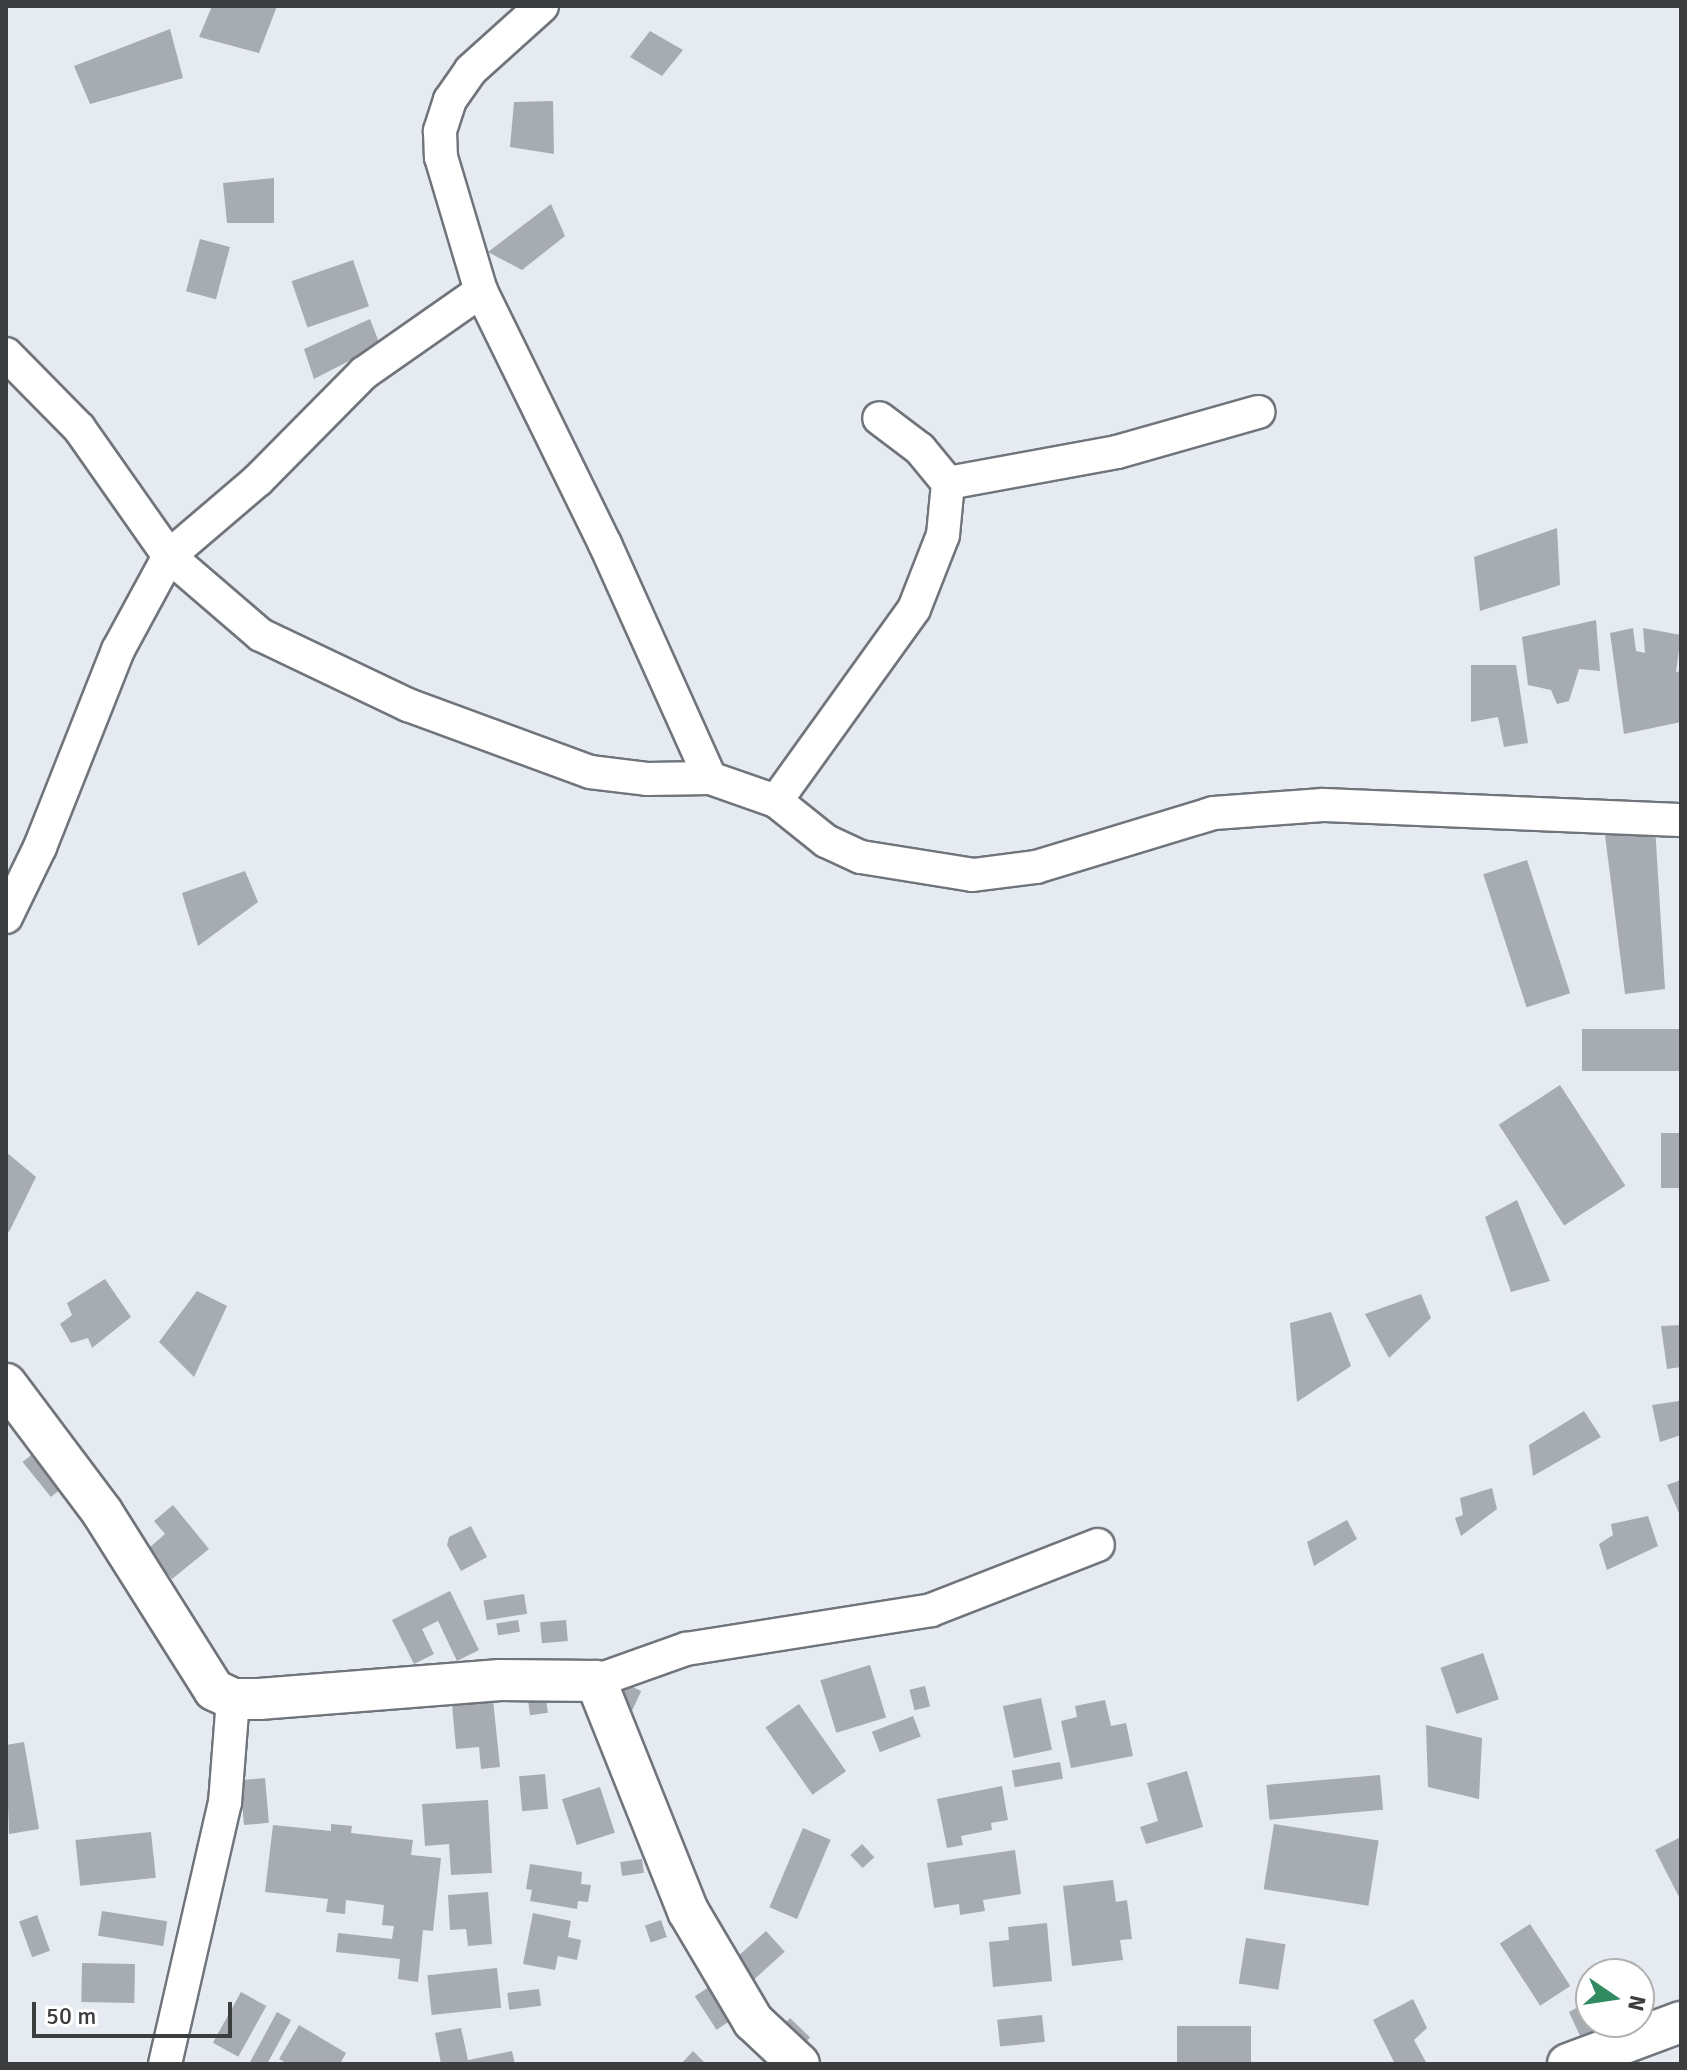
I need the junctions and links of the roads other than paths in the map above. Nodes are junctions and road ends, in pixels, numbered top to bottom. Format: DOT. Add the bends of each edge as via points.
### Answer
graph roads {
  1 [pos="542,6"];
  2 [pos="481,291"];
  3 [pos="6,354"];
  4 [pos="1258,412"];
  5 [pos="879,418"];
  6 [pos="948,483"];
  7 [pos="169,556"];
  8 [pos="710,778"];
  9 [pos="776,801"];
  10 [pos="1681,820"];
  11 [pos="6,917"];
  12 [pos="6,1384"];
  13 [pos="1098,1545"];
  14 [pos="596,1681"];
  15 [pos="233,1699"];
  16 [pos="1681,2022"];
  17 [pos="165,2064"];
  18 [pos="799,2064"];
  19 [pos="1568,2064"];
  1 -- 2 [label="street" via="471,70 450,100 440,131 452,202"];
  2 -- 7 [label="street" via="364,373 258,480"];
  2 -- 8 [label="street" via="617,569"];
  3 -- 7 [label="street" via="79,428"];
  4 -- 6 [label="street" via="1117,452"];
  5 -- 6 [label="street" via="920,449"];
  6 -- 9 [label="street" via="943,535 914,609"];
  7 -- 8 [label="street" via="261,635 408,705 590,772 647,779"];
  7 -- 11 [label="street" via="118,650 40,847"];
  8 -- 9 [label="street"];
  9 -- 10 [label="street" via="826,841 861,857 909,869 973,875 1036,867 1214,813 1323,805"];
  12 -- 15 [label="street" via="102,1512 197,1669 214,1690"];
  13 -- 14 [label="street" via="931,1610 686,1649"];
  14 -- 15 [label="street" via="500,1680"];
  14 -- 18 [label="street" via="688,1911 753,2021"];
  15 -- 17 [label="street" via="225,1803"];
  16 -- 19 [label="street"];
}
